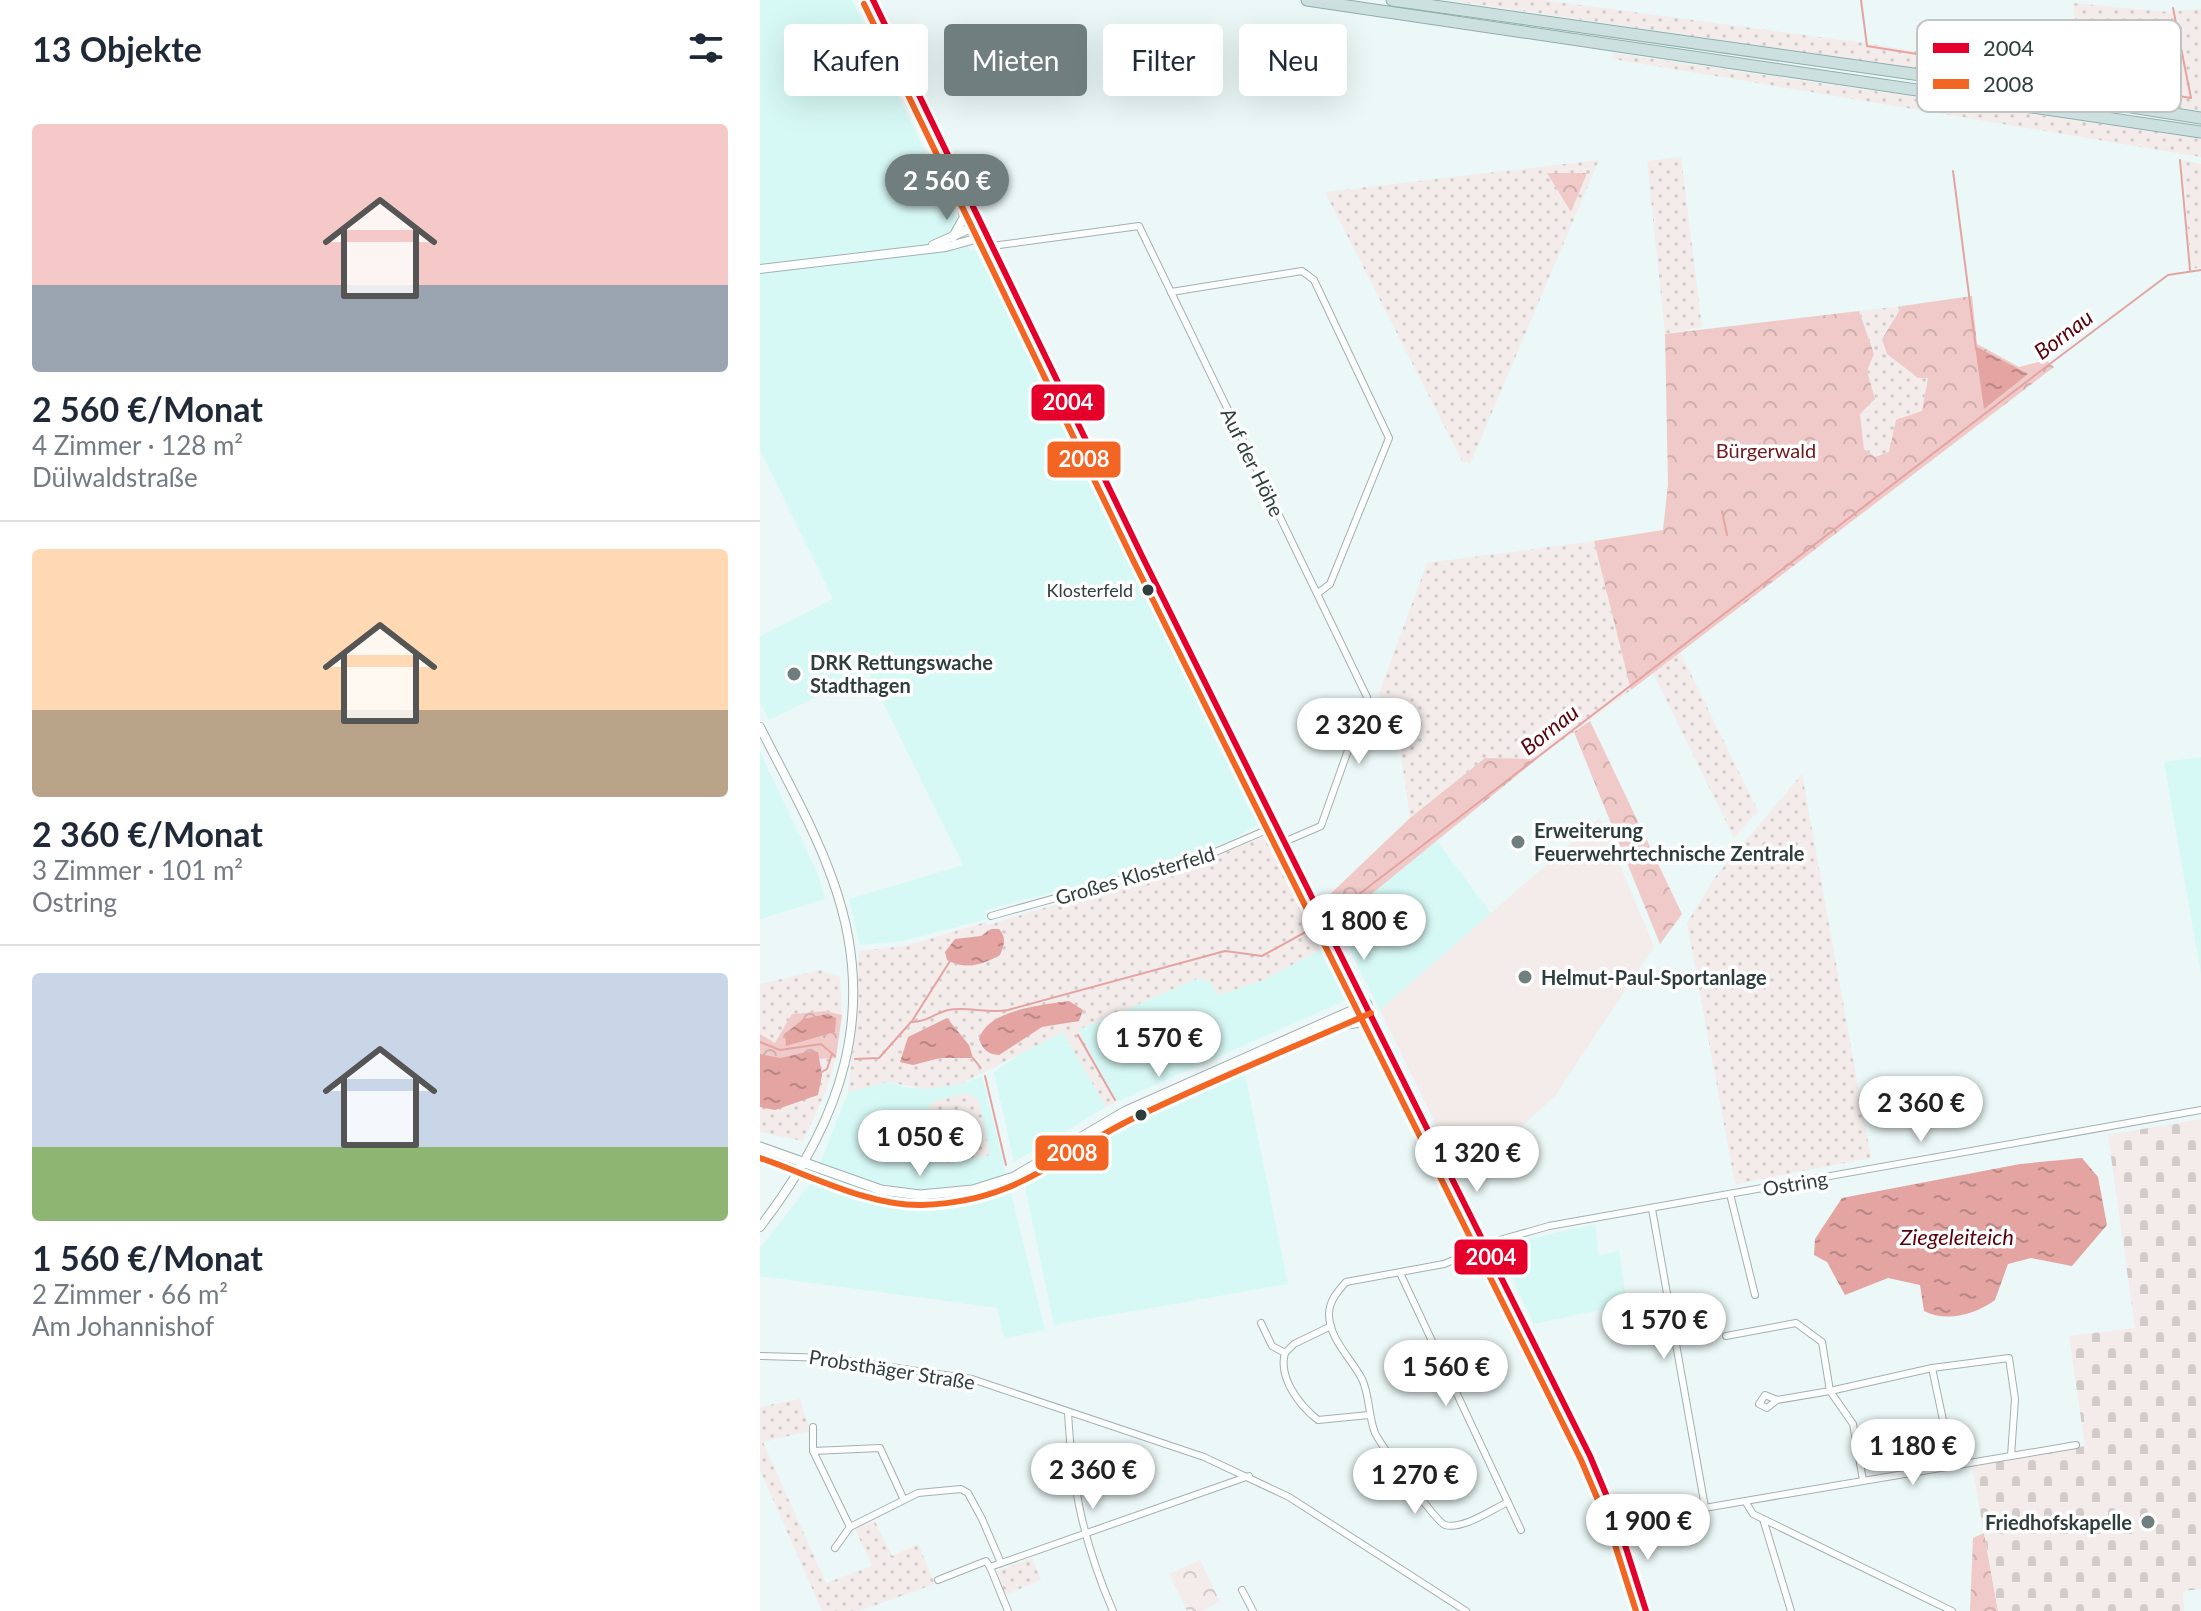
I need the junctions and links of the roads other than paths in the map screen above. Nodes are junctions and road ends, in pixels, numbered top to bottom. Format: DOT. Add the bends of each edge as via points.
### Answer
graph roads {
  1 [pos="873,0"];
  2 [pos="1307,0"];
  3 [pos="1392,0"];
  4 [pos="1917,75"];
  5 [pos="1917,90"];
  6 [pos="2066,112"];
  7 [pos="2163,112"];
  8 [pos="2201,118"];
  9 [pos="2201,132"];
  10 [pos="956,176"];
  11 [pos="980,224"];
  12 [pos="986,236"];
  13 [pos="953,237"];
  14 [pos="991,246"];
  15 [pos="927,247"];
  16 [pos="760,269"];
  17 [pos="1171,292"];
  18 [pos="1318,593"];
  19 [pos="760,727"];
  20 [pos="1276,826"];
  21 [pos="1284,842"];
  22 [pos="991,916"];
  23 [pos="1367,1004"];
  24 [pos="1317,1029"];
  25 [pos="1385,1040"];
  26 [pos="2201,1110"];
  27 [pos="760,1147"];
  28 [pos="806,1163"];
  29 [pos="1730,1194"];
  30 [pos="1652,1209"];
  31 [pos="760,1227"];
  32 [pos="1485,1247"];
  33 [pos="1400,1273"];
  34 [pos="1755,1295"];
  35 [pos="1261,1323"];
  36 [pos="1331,1326"];
  37 [pos="1726,1336"];
  38 [pos="1285,1353"];
  39 [pos="760,1356"];
  40 [pos="1932,1368"];
  41 [pos="1830,1391"];
  42 [pos="1777,1400"];
  43 [pos="1068,1412"];
  44 [pos="1369,1415"];
  45 [pos="1943,1420"];
  46 [pos="813,1427"];
  47 [pos="2076,1445"];
  48 [pos="813,1451"];
  49 [pos="2011,1456"];
  50 [pos="1249,1476"];
  51 [pos="1863,1480"];
  52 [pos="903,1498"];
  53 [pos="1745,1501"];
  54 [pos="1508,1502"];
  55 [pos="1705,1507"];
  56 [pos="1763,1519"];
  57 [pos="1618,1523"];
  58 [pos="850,1527"];
  59 [pos="1521,1530"];
  60 [pos="1083,1535"];
  61 [pos="835,1548"];
  62 [pos="1001,1563"];
  63 [pos="990,1567"];
  64 [pos="938,1580"];
  65 [pos="1242,1590"];
  66 [pos="1937,1608"];
  67 [pos="1008,1611"];
  68 [pos="1113,1611"];
  69 [pos="1253,1611"];
  70 [pos="1466,1611"];
  71 [pos="1646,1611"];
  72 [pos="1791,1611"];
  73 [pos="1952,1611"];
  1 -- 10 [label="main road"];
  2 -- 5 [label="highway"];
  3 -- 4 [label="highway"];
  6 -- 9 [label="highway"];
  7 -- 8 [label="highway"];
  10 -- 11 [label="main road"];
  10 -- 13 [label="street" via="964,217"];
  11 -- 12 [label="main road"];
  11 -- 13 [label="street"];
  12 -- 14 [label="main road"];
  12 -- 15 [label="street"];
  13 -- 15 [label="street"];
  14 -- 17 [label="street, Auf der Höhe" via="1139,226"];
  14 -- 20 [label="main road"];
  15 -- 16 [label="street"];
  17 -- 18 [label="street, Auf der Höhe"];
  17 -- 18 [label="street" via="1302,271 1314,280 1389,438 1330,584"];
  18 -- 21 [label="street, Auf der Höhe" via="1367,697 1321,826"];
  19 -- 28 [label="street" via="824,856 849,944 853,1000 846,1058 837,1094"];
  20 -- 21 [label="main road"];
  20 -- 22 [label="street, Großes Klosterfeld" via="1206,856"];
  21 -- 23 [label="main road"];
  23 -- 24 [label="main road"];
  23 -- 25 [label="main road"];
  24 -- 25 [label="main road" via="1362,1022"];
  24 -- 28 [label="main road" via="1126,1111 1032,1168 987,1187 943,1194 895,1193"];
  25 -- 32 [label="main road"];
  26 -- 29 [label="street, Ostring"];
  27 -- 28 [label="main road"];
  28 -- 31 [label="street"];
  29 -- 30 [label="street, Ostring"];
  29 -- 34 [label="street"];
  30 -- 32 [label="street, Ostring" via="1549,1226"];
  30 -- 55 [label="street"];
  32 -- 33 [label="street, Ostring" via="1444,1264"];
  32 -- 57 [label="main road"];
  33 -- 36 [label="street, Ostring" via="1346,1282 1329,1307"];
  33 -- 54 [label="street"];
  35 -- 38 [label="street" via="1272,1346"];
  36 -- 38 [label="street"];
  36 -- 44 [label="street" via="1361,1378"];
  37 -- 41 [label="street" via="1796,1323 1822,1342"];
  38 -- 44 [label="street" via="1291,1387 1318,1420"];
  39 -- 43 [label="street, Probsthäger Straße" via="829,1358 950,1374"];
  40 -- 41 [label="street"];
  40 -- 45 [label="street"];
  40 -- 49 [label="street" via="2009,1358 2015,1399"];
  41 -- 42 [label="street"];
  41 -- 51 [label="street" via="1853,1424"];
  43 -- 50 [label="street, Probsthäger Straße"];
  43 -- 60 [label="street"];
  44 -- 54 [label="street" via="1384,1450 1437,1521 1454,1526"];
  46 -- 48 [label="street"];
  47 -- 49 [label="street"];
  48 -- 52 [label="street" via="880,1448"];
  48 -- 58 [label="street"];
  49 -- 51 [label="street"];
  50 -- 60 [label="street"];
  50 -- 70 [label="street, Probsthäger Straße"];
  51 -- 53 [label="street"];
  52 -- 58 [label="street" via="899,1505"];
  52 -- 62 [label="street" via="961,1489 968,1493"];
  53 -- 55 [label="street"];
  53 -- 56 [label="street"];
  54 -- 59 [label="street"];
  55 -- 57 [label="street"];
  56 -- 66 [label="street"];
  56 -- 72 [label="street"];
  57 -- 71 [label="main road"];
  58 -- 61 [label="street"];
  60 -- 62 [label="street"];
  60 -- 68 [label="street"];
  62 -- 63 [label="street"];
  63 -- 64 [label="street" via="986,1561 976,1563"];
  63 -- 67 [label="street"];
  65 -- 69 [label="street"];
  66 -- 73 [label="street"];
}
